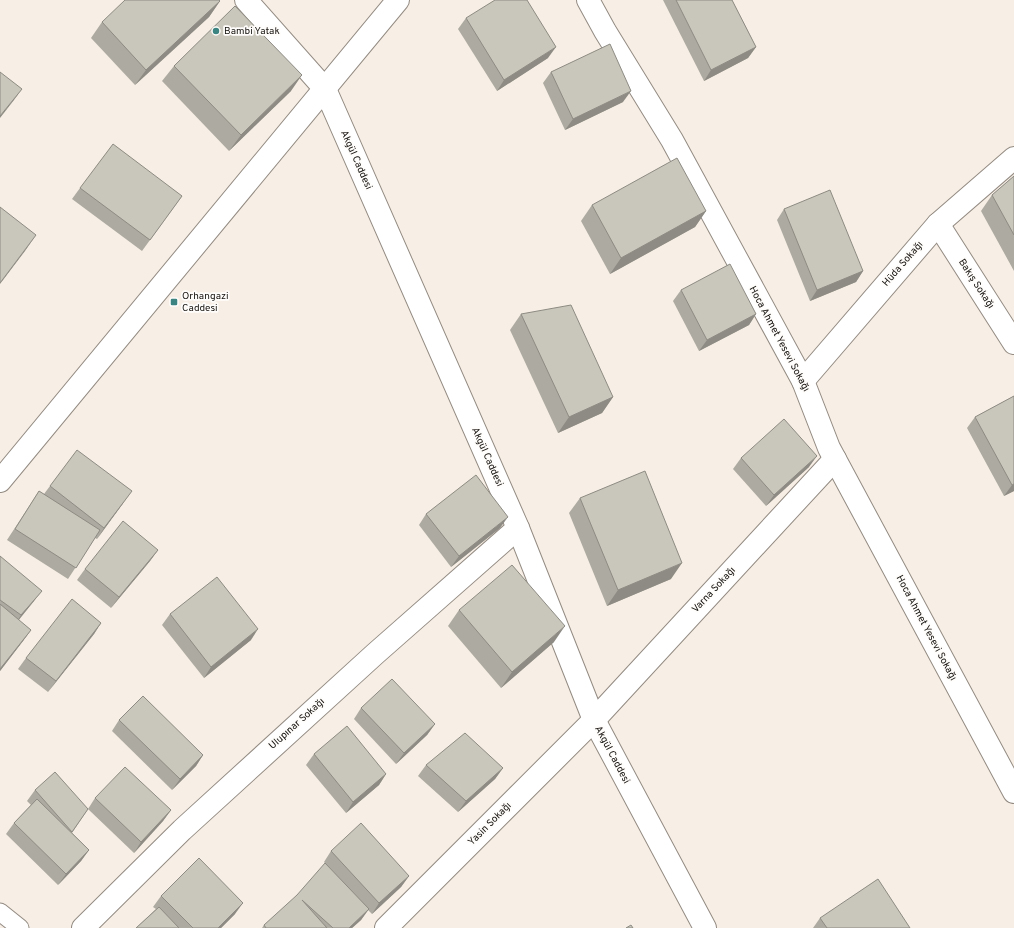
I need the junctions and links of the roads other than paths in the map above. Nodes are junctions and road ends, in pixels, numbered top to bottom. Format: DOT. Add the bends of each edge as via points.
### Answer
graph roads {
  1 [pos="246,0"];
  2 [pos="398,0"];
  3 [pos="588,0"];
  4 [pos="325,89"];
  5 [pos="1014,158"];
  6 [pos="938,224"];
  7 [pos="1014,343"];
  8 [pos="803,381"];
  9 [pos="835,459"];
  10 [pos="0,481"];
  11 [pos="518,528"];
  12 [pos="594,720"];
  13 [pos="1014,792"];
  14 [pos="0,912"];
  15 [pos="20,928"];
  16 [pos="83,928"];
  17 [pos="386,928"];
  18 [pos="705,928"];
  1 -- 4 [label="street, Akgül Caddesi"];
  2 -- 4 [label="street"];
  3 -- 8 [label="street, Hoca Ahmet Yesevi Sokağı" via="672,140"];
  4 -- 10 [label="street"];
  4 -- 11 [label="street, Akgül Caddesi"];
  5 -- 6 [label="street, Hüda Sokağı"];
  6 -- 7 [label="street, Bakış Sokağı"];
  6 -- 8 [label="street, Hüda Sokağı"];
  8 -- 9 [label="street, Hoca Ahmet Yesevi Sokağı"];
  9 -- 12 [label="street, Varna Sokağı"];
  9 -- 13 [label="street, Hoca Ahmet Yesevi Sokağı"];
  11 -- 12 [label="street, Akgül Caddesi"];
  11 -- 16 [label="street, Ulupınar Sokağı" via="182,830"];
  12 -- 17 [label="street, Yasin Sokağı"];
  12 -- 18 [label="street, Akgül Caddesi"];
  14 -- 15 [label="lane"];
}
